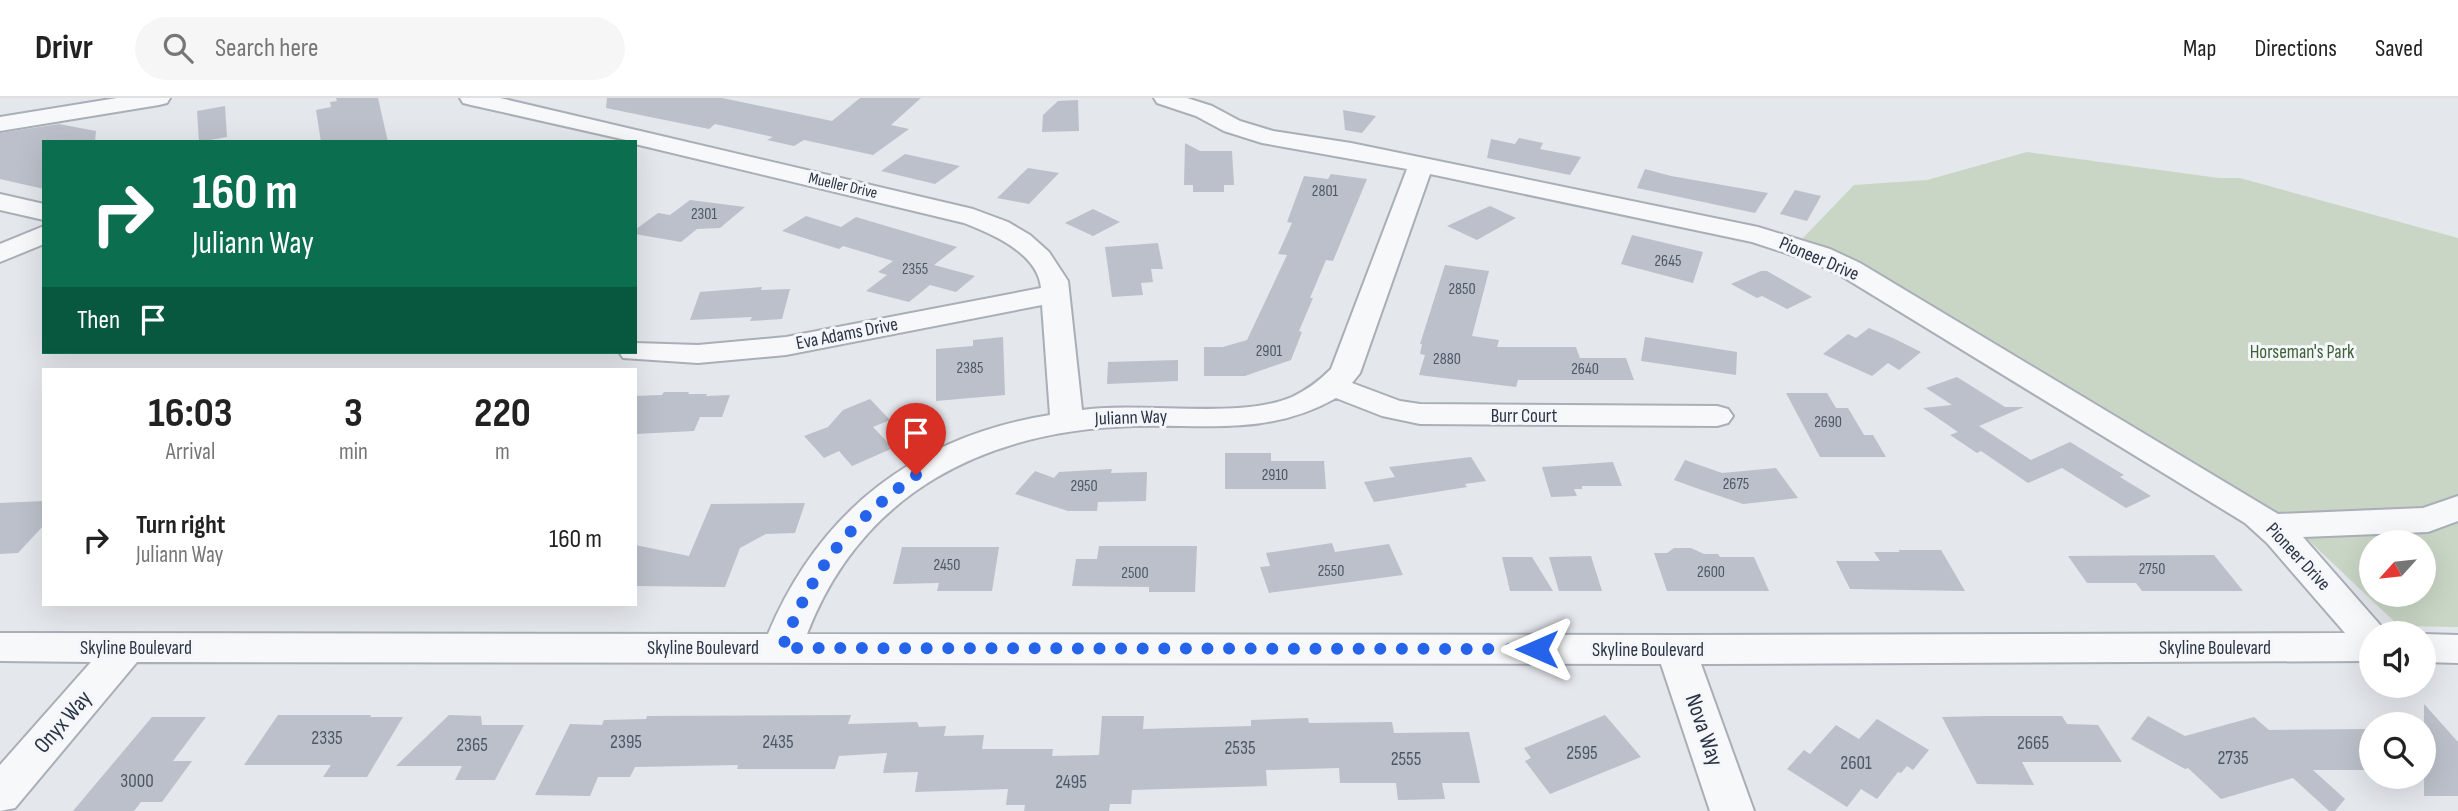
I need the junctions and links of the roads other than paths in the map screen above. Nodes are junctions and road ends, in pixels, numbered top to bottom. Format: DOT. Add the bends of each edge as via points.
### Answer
graph roads {
  1 [pos="159,98"];
  2 [pos="471,98"];
  3 [pos="1165,98"];
  4 [pos="0,124"];
  5 [pos="1421,165"];
  6 [pos="0,202"];
  7 [pos="42,212"];
  8 [pos="42,235"];
  9 [pos="0,254"];
  10 [pos="1057,293"];
  11 [pos="637,352"];
  12 [pos="1335,387"];
  13 [pos="1717,416"];
  14 [pos="1067,421"];
  15 [pos="2458,507"];
  16 [pos="2270,526"];
  17 [pos="2359,624"];
  18 [pos="2359,647"];
  19 [pos="0,648"];
  20 [pos="127,648"];
  21 [pos="782,648"];
  22 [pos="2436,648"];
  23 [pos="2458,649"];
  24 [pos="1676,650"];
  25 [pos="0,795"];
  26 [pos="1732,811"];
  1 -- 4 [label="street"];
  2 -- 10 [label="street, Mueller Drive" via="974,217 1016,236 1034,250 1047,265"];
  3 -- 5 [label="street, Pioneer Drive" via="1250,133"];
  5 -- 12 [label="street" via="1345,373"];
  5 -- 16 [label="street, Pioneer Drive" via="1758,235 1820,256 1850,269"];
  6 -- 7 [label="street"];
  8 -- 9 [label="street"];
  10 -- 11 [label="street, Eva Adams Drive" via="786,346 698,354"];
  10 -- 14 [label="street, Mueller Drive"];
  12 -- 13 [label="street, Burr Court" via="1420,414"];
  12 -- 14 [label="street, Juliann Way" via="1308,404 1256,416"];
  14 -- 21 [label="street, Juliann Way" via="986,441 946,458 879,502 821,565"];
  15 -- 16 [label="street" via="2428,520"];
  16 -- 17 [label="street, Pioneer Drive"];
  18 -- 24 [label="street, Skyline Boulevard"];
  19 -- 20 [label="street, Skyline Boulevard"];
  20 -- 21 [label="street, Skyline Boulevard"];
  20 -- 25 [label="street, Onyx Way"];
  21 -- 24 [label="street, Skyline Boulevard"];
  22 -- 23 [label="street"];
  24 -- 26 [label="street, Nova Way"];
}
